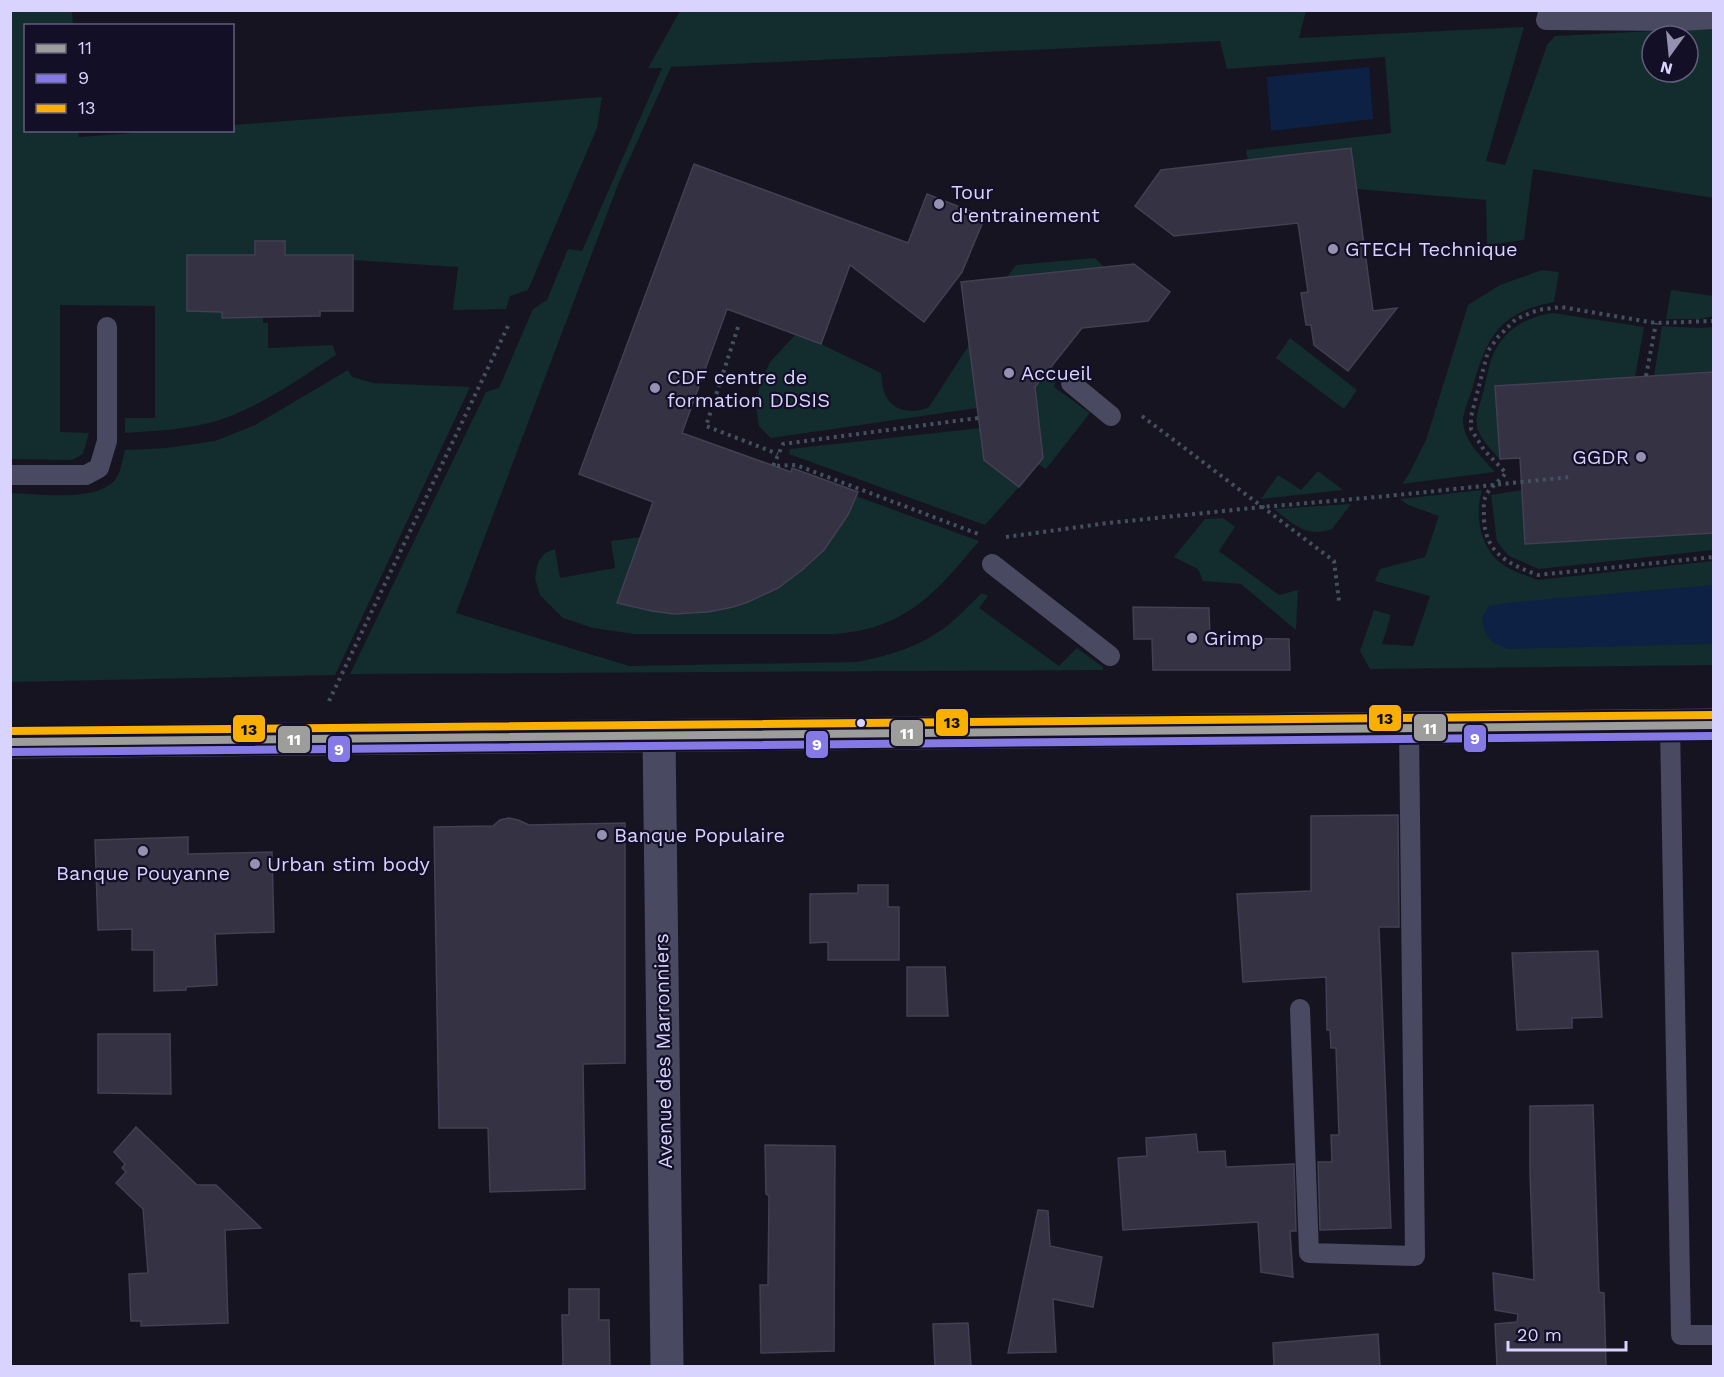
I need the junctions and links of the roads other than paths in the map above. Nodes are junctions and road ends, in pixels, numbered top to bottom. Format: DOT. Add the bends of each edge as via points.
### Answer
graph roads {
  1 [pos="1547,15"];
  2 [pos="1713,19"];
  3 [pos="107,327"];
  4 [pos="1071,383"];
  5 [pos="1111,416"];
  6 [pos="10,475"];
  7 [pos="992,564"];
  8 [pos="1110,656"];
  9 [pos="1713,725"];
  10 [pos="1670,726"];
  11 [pos="1409,728"];
  12 [pos="658,736"];
  13 [pos="10,742"];
  14 [pos="1300,1009"];
  15 [pos="1713,1335"];
  16 [pos="667,1366"];
  1 -- 2 [label="lane"];
  3 -- 6 [label="lane" via="107,441 99,468 86,475"];
  4 -- 5 [label="lane"];
  7 -- 8 [label="lane"];
  9 -- 10 [label="main road"];
  10 -- 11 [label="main road"];
  10 -- 15 [label="lane" via="1681,1335"];
  11 -- 12 [label="main road"];
  11 -- 14 [label="lane" via="1415,1256 1309,1253"];
  12 -- 13 [label="main road"];
  12 -- 16 [label="street, Avenue des Marronniers"];
}
